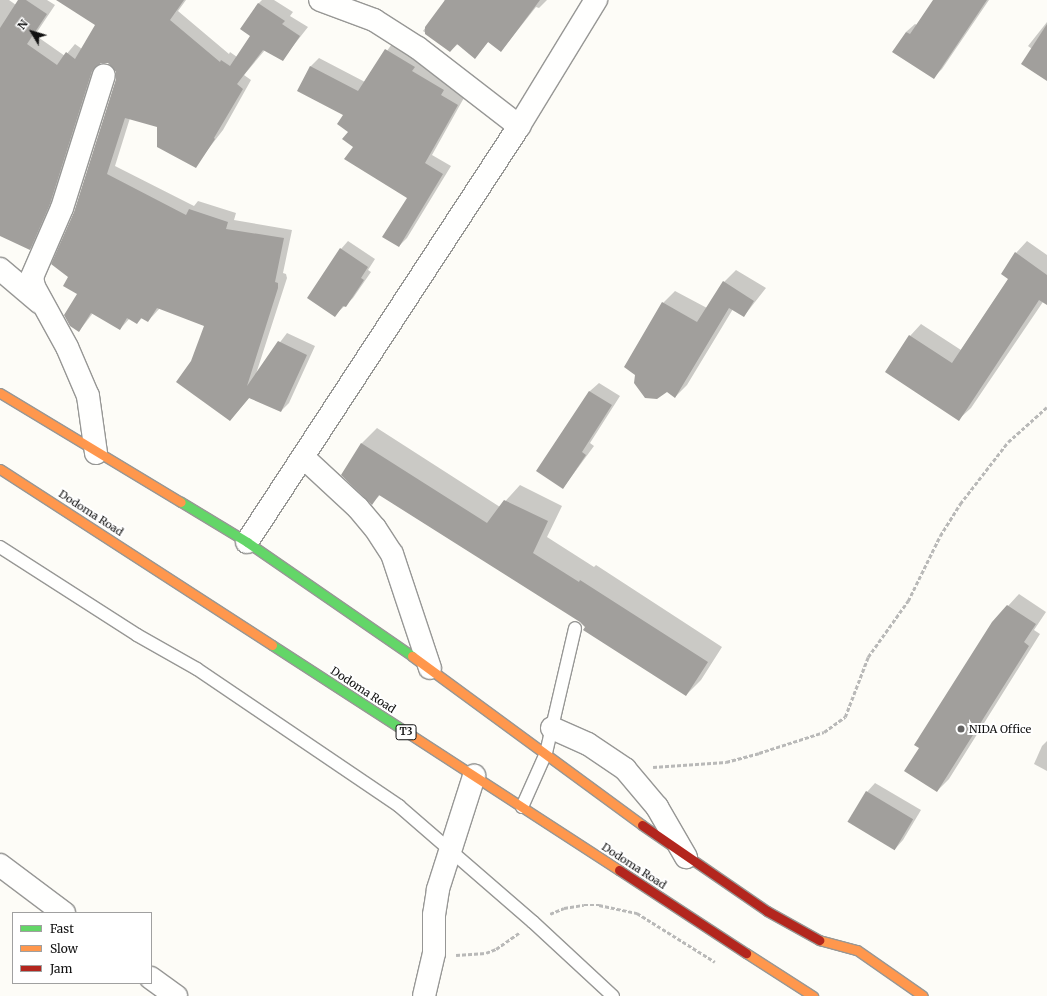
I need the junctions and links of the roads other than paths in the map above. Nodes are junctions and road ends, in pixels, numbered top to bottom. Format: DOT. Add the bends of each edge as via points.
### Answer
graph roads {
  1 [pos="320,0"];
  2 [pos="596,0"];
  3 [pos="104,75"];
  4 [pos="519,126"];
  5 [pos="0,269"];
  6 [pos="44,307"];
  7 [pos="0,393"];
  8 [pos="96,453"];
  9 [pos="303,457"];
  10 [pos="0,469"];
  11 [pos="247,542"];
  12 [pos="0,547"];
  13 [pos="575,628"];
  14 [pos="430,668"];
  15 [pos="552,728"];
  16 [pos="546,753"];
  17 [pos="474,776"];
  18 [pos="522,807"];
  19 [pos="450,848"];
  20 [pos="686,857"];
  21 [pos="0,865"];
  22 [pos="63,912"];
  23 [pos="152,979"];
  24 [pos="176,996"];
  25 [pos="424,996"];
  26 [pos="612,996"];
  27 [pos="813,996"];
  28 [pos="923,996"];
  1 -- 4 [label="street" via="374,20 418,48"];
  2 -- 4 [label="street"];
  3 -- 6 [label="street" via="62,208 32,277"];
  4 -- 9 [label="street"];
  5 -- 6 [label="street"];
  6 -- 8 [label="street" via="67,347 88,396"];
  7 -- 8 [label="main road"];
  8 -- 11 [label="main road"];
  9 -- 11 [label="street"];
  9 -- 14 [label="street" via="358,508 392,554"];
  10 -- 17 [label="main road, Dodoma Road / T3"];
  11 -- 14 [label="main road"];
  12 -- 19 [label="lane" via="287,728 399,806"];
  13 -- 15 [label="lane"];
  14 -- 16 [label="main road"];
  15 -- 16 [label="lane"];
  15 -- 20 [label="street" via="588,744 625,769 658,807"];
  16 -- 18 [label="lane"];
  16 -- 20 [label="main road"];
  17 -- 18 [label="main road, Dodoma Road / T3"];
  17 -- 19 [label="street"];
  18 -- 27 [label="main road, Dodoma Road / T3"];
  19 -- 25 [label="street" via="434,915 434,953"];
  19 -- 26 [label="lane"];
  20 -- 28 [label="main road" via="767,911 824,943 857,950"];
  21 -- 22 [label="street"];
  23 -- 24 [label="street"];
}
